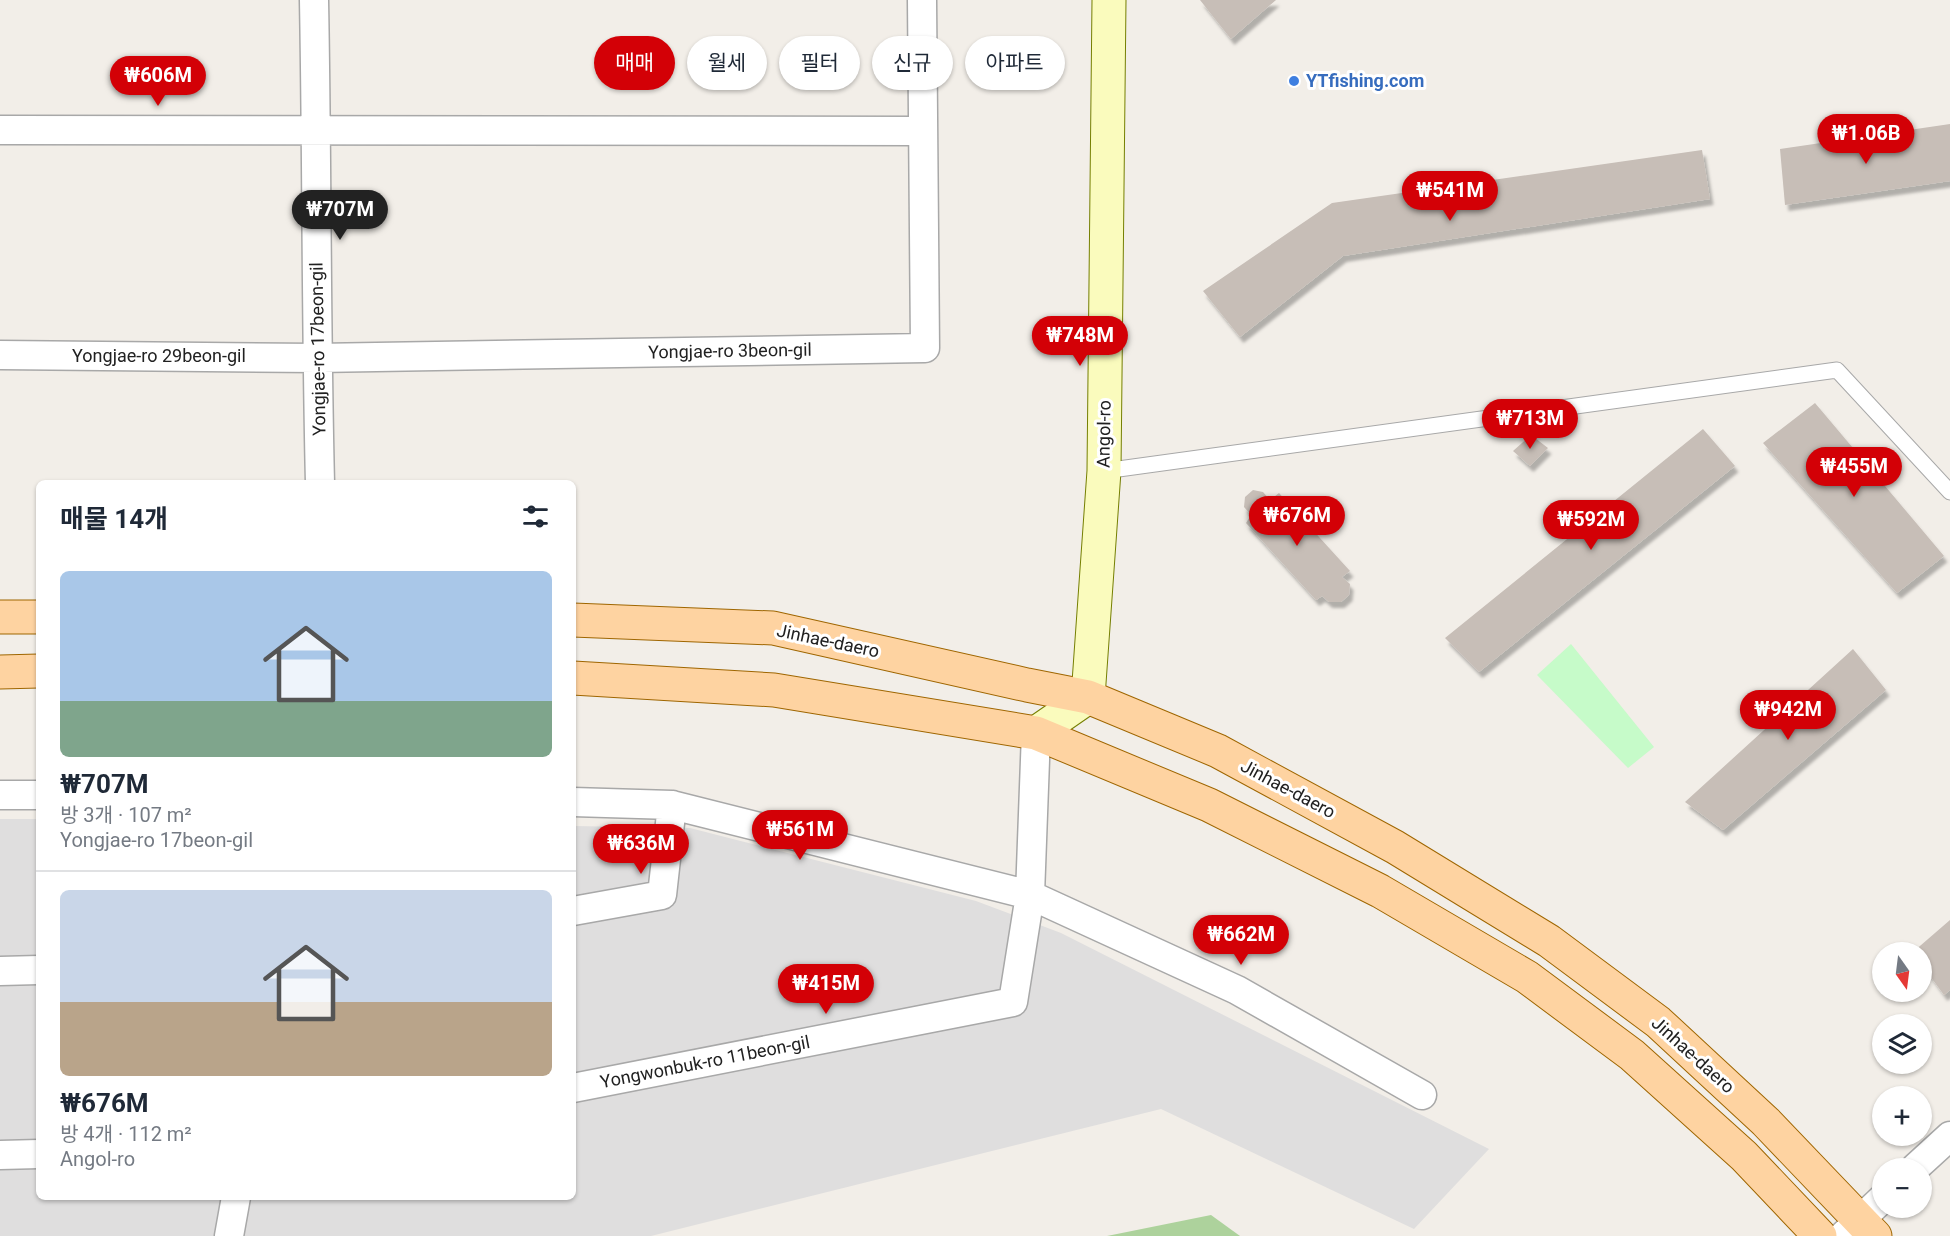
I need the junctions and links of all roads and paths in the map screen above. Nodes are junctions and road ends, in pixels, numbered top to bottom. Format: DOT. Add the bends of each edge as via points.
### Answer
graph roads {
  1 [pos="314,0"];
  2 [pos="922,0"];
  3 [pos="1109,0"];
  4 [pos="316,129"];
  5 [pos="0,130"];
  6 [pos="923,131"];
  7 [pos="0,355"];
  8 [pos="317,358"];
  9 [pos="1104,471"];
  10 [pos="320,480"];
  11 [pos="1950,492"];
  12 [pos="0,617"];
  13 [pos="36,617"];
  14 [pos="576,620"];
  15 [pos="36,671"];
  16 [pos="0,672"];
  17 [pos="576,678"];
  18 [pos="1088,697"];
  19 [pos="1036,733"];
  20 [pos="0,795"];
  21 [pos="36,795"];
  22 [pos="576,802"];
  23 [pos="672,805"];
  24 [pos="1030,895"];
  25 [pos="576,910"];
  26 [pos="36,970"];
  27 [pos="0,971"];
  28 [pos="576,1087"];
  29 [pos="1422,1095"];
  30 [pos="1950,1136"];
  31 [pos="36,1154"];
  32 [pos="0,1155"];
  33 [pos="1926,1158"];
  34 [pos="235,1200"];
  35 [pos="1865,1223"];
  36 [pos="229,1236"];
  37 [pos="1820,1236"];
  1 -- 4 [label="street, Yongjae-ro 17beon-gil"];
  2 -- 6 [label="street, Yongjae-ro 3beon-gil"];
  3 -- 9 [label="main road, Angol-ro"];
  4 -- 5 [label="street"];
  4 -- 6 [label="street"];
  4 -- 8 [label="street, Yongjae-ro 17beon-gil"];
  6 -- 8 [label="street, Yongjae-ro 3beon-gil" via="925,348"];
  7 -- 8 [label="street, Yongjae-ro 29beon-gil"];
  8 -- 10 [label="street, Yongjae-ro 17beon-gil"];
  9 -- 11 [label="lane" via="1837,370"];
  9 -- 18 [label="main road, Angol-ro"];
  12 -- 13 [label="main road"];
  14 -- 18 [label="main road, Jinhae-daero" via="773,628"];
  15 -- 16 [label="main road"];
  17 -- 19 [label="main road" via="774,690"];
  18 -- 19 [label="main road"];
  18 -- 35 [label="main road, Jinhae-daero" via="1218,751 1395,847 1549,941 1658,1022 1766,1122"];
  19 -- 24 [label="street"];
  19 -- 37 [label="main road" via="1209,805 1380,891 1527,977 1632,1055 1744,1156"];
  20 -- 21 [label="street"];
  22 -- 23 [label="street"];
  23 -- 24 [label="street"];
  23 -- 25 [label="street" via="662,895"];
  24 -- 28 [label="street, Yongwonbuk-ro 11beon-gil" via="1013,1002"];
  24 -- 29 [label="street" via="1237,990"];
  26 -- 27 [label="street"];
  30 -- 33 [label="street"];
  31 -- 32 [label="street"];
  34 -- 36 [label="street"];
}
